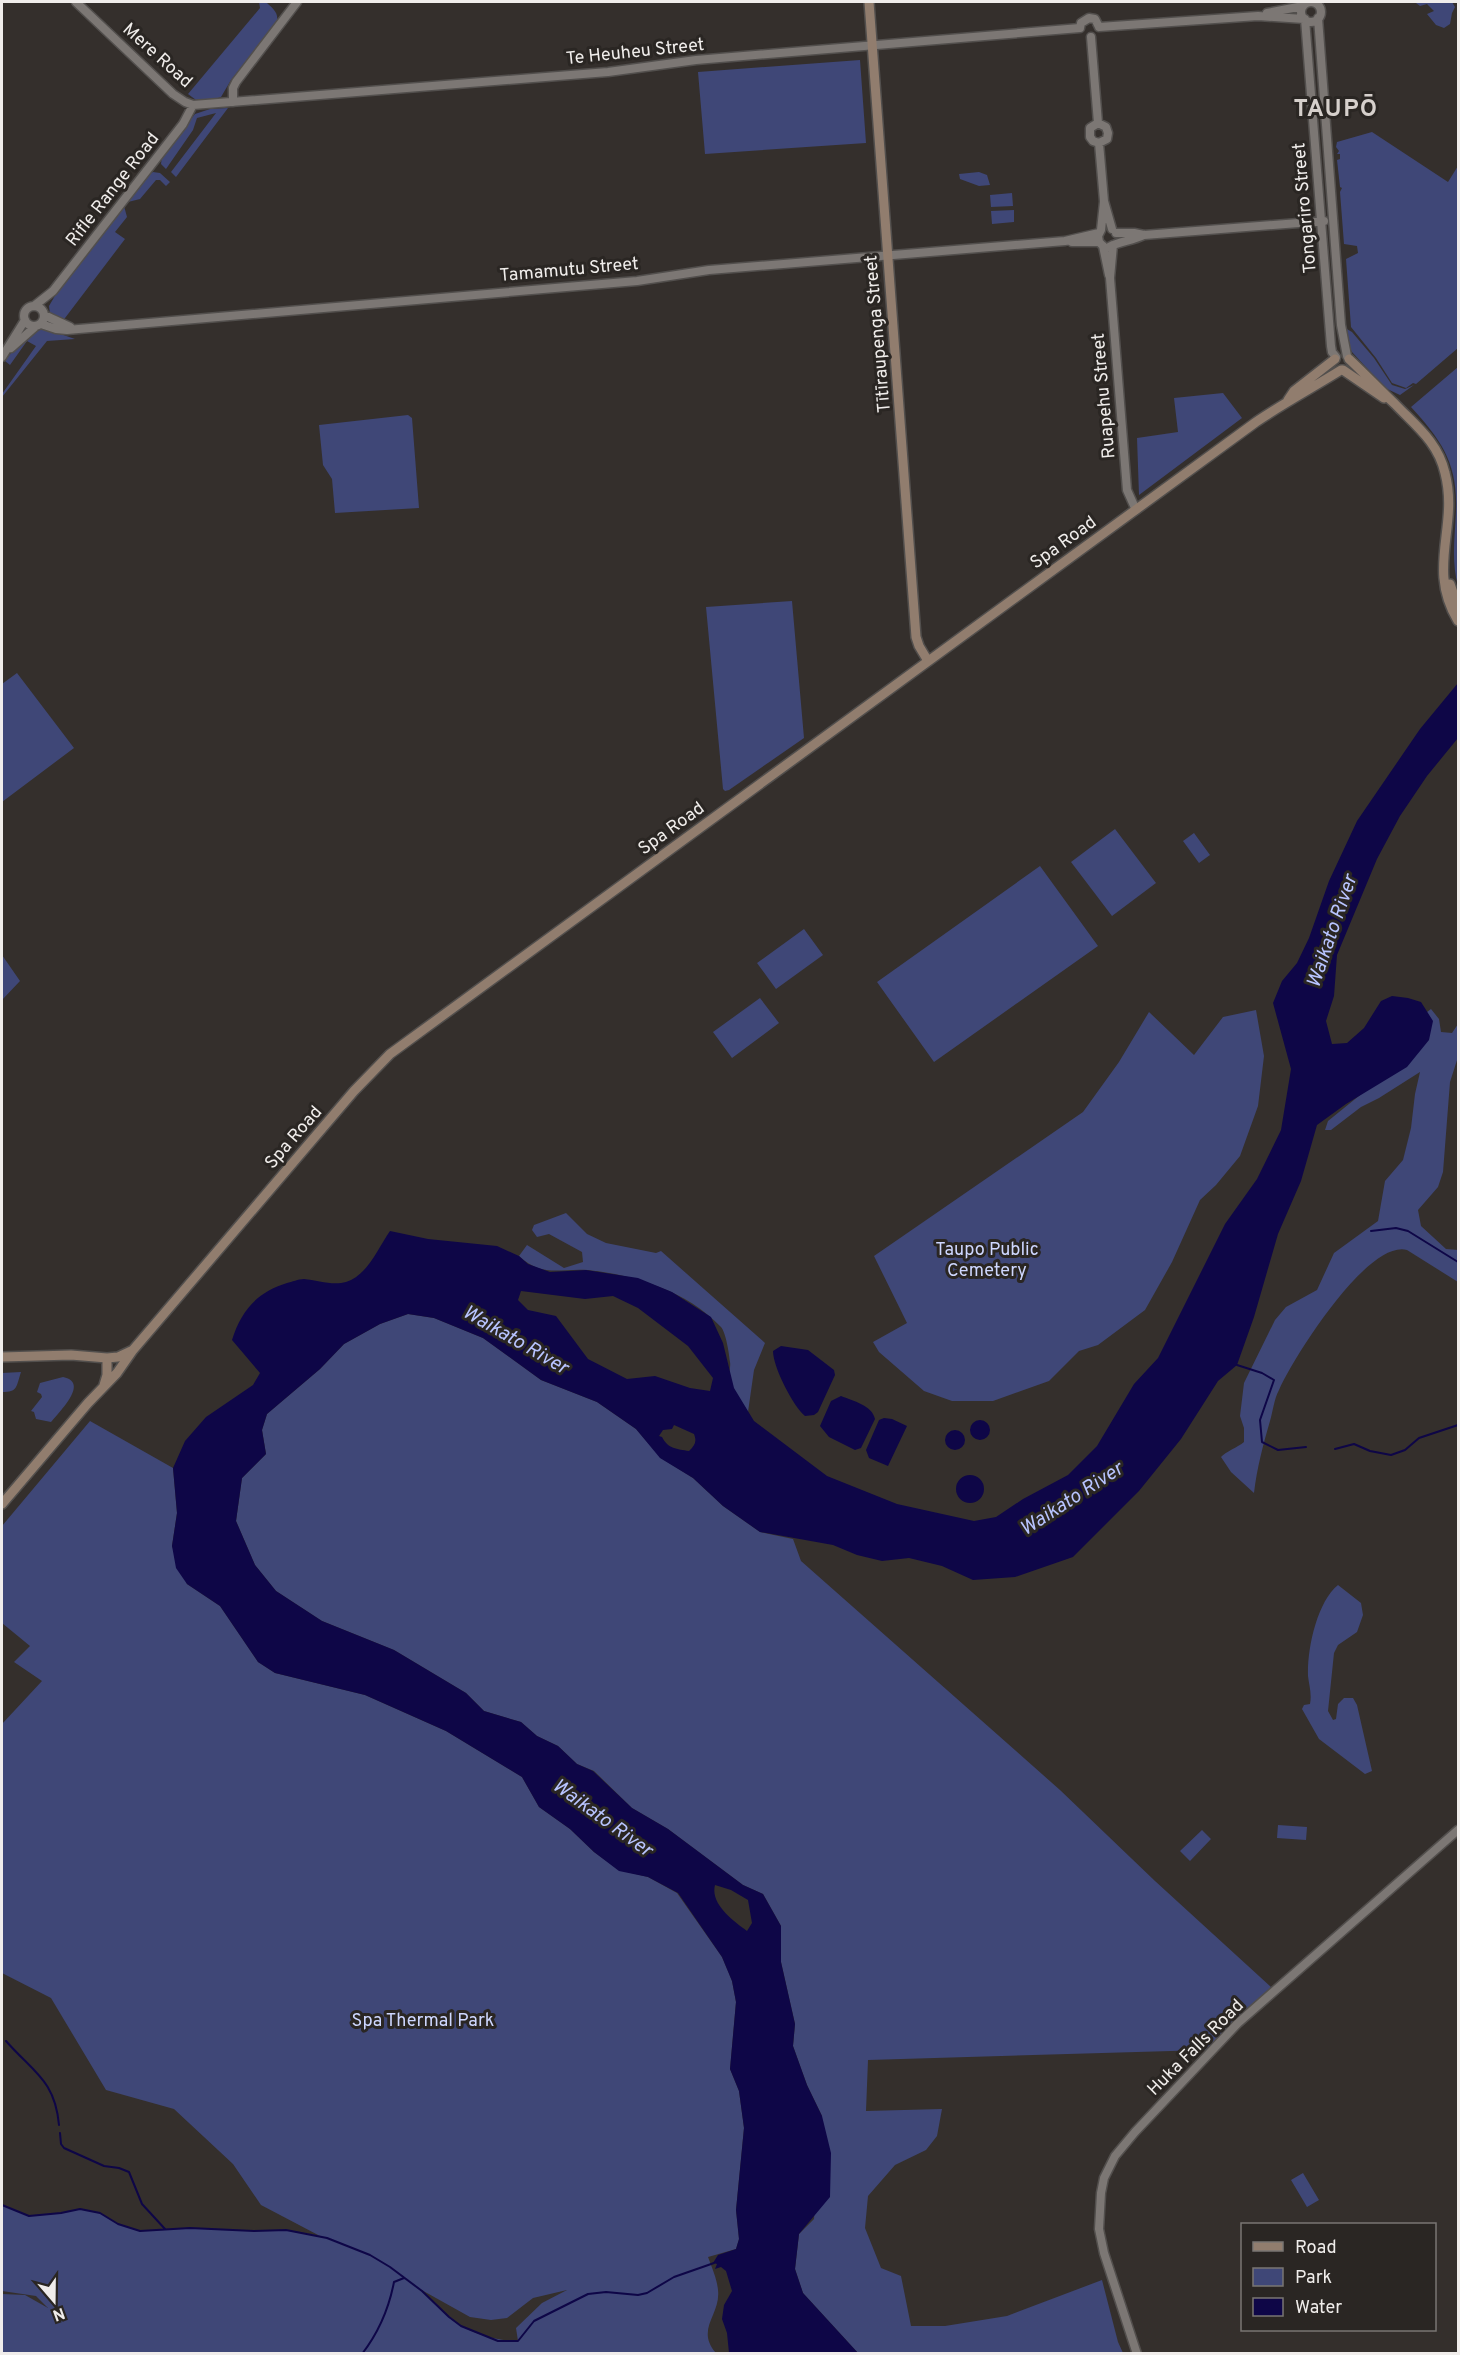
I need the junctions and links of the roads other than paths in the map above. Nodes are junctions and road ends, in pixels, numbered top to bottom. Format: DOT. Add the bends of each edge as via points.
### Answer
graph roads {
  1 [pos="76,2"];
  2 [pos="297,2"];
  3 [pos="869,2"];
  4 [pos="1303,6"];
  5 [pos="1258,16"];
  6 [pos="1318,18"];
  7 [pos="1305,19"];
  8 [pos="1100,27"];
  9 [pos="1080,28"];
  10 [pos="1091,37"];
  11 [pos="872,45"];
  12 [pos="233,102"];
  13 [pos="193,105"];
  14 [pos="1098,123"];
  15 [pos="1099,143"];
  16 [pos="1104,201"];
  17 [pos="1332,220"];
  18 [pos="1322,221"];
  19 [pos="1114,237"];
  20 [pos="1101,238"];
  21 [pos="887,255"];
  22 [pos="1110,278"];
  23 [pos="53,291"];
  24 [pos="34,306"];
  25 [pos="41,319"];
  26 [pos="25,320"];
  27 [pos="2,356"];
  28 [pos="1348,357"];
  29 [pos="1336,358"];
  30 [pos="1342,370"];
  31 [pos="1288,400"];
  32 [pos="1396,406"];
  33 [pos="1136,510"];
  34 [pos="1445,543"];
  35 [pos="1458,607"];
  36 [pos="1458,621"];
  37 [pos="928,661"];
  38 [pos="133,1350"];
  39 [pos="2,1357"];
  40 [pos="107,1358"];
  41 [pos="103,1387"];
  42 [pos="2,1504"];
  43 [pos="1458,1830"];
  44 [pos="1137,2354"];
  1 -- 13 [label="street, Mere Road" via="173,94"];
  2 -- 12 [label="street" via="236,82"];
  3 -- 11 [label="main road, Tītīraupenga Street"];
  4 -- 5 [label="street"];
  4 -- 6 [label="street" via="1309,2 1317,4"];
  4 -- 7 [label="street"];
  5 -- 7 [label="street"];
  5 -- 8 [label="street"];
  6 -- 7 [label="street"];
  6 -- 17 [label="street, Tongariro Street"];
  7 -- 18 [label="street, Tongariro Street"];
  8 -- 9 [label="street" via="1095,19 1089,18 1083,20"];
  8 -- 10 [label="street"];
  9 -- 10 [label="street" via="1084,36"];
  9 -- 11 [label="street, Te Heuheu Street"];
  10 -- 14 [label="street, Ruapehu Street"];
  11 -- 12 [label="street, Te Heuheu Street" via="608,72"];
  11 -- 21 [label="main road, Tītīraupenga Street"];
  12 -- 13 [label="street, Te Heuheu Street"];
  13 -- 23 [label="street, Rifle Range Road" via="183,124"];
  14 -- 15 [label="street, Ruapehu Street" via="1089,131 1091,139"];
  14 -- 15 [label="street, Ruapehu Street" via="1108,133 1107,139"];
  15 -- 16 [label="street, Ruapehu Street"];
  16 -- 19 [label="street, Ruapehu Street"];
  16 -- 20 [label="street, Ruapehu Street"];
  17 -- 18 [label="street"];
  17 -- 28 [label="street, Tongariro Street" via="1341,325"];
  18 -- 19 [label="street"];
  18 -- 29 [label="street, Tongariro Street" via="1331,346"];
  19 -- 20 [label="street"];
  19 -- 20 [label="street"];
  19 -- 22 [label="street, Ruapehu Street"];
  20 -- 21 [label="street, Tamamutu Street"];
  20 -- 22 [label="street, Ruapehu Street"];
  21 -- 25 [label="street, Tamamutu Street" via="76,328 56,329"];
  21 -- 37 [label="main road, Tītīraupenga Street" via="917,640"];
  22 -- 33 [label="street, Ruapehu Street" via="1127,490"];
  23 -- 24 [label="street, Rifle Range Road"];
  23 -- 25 [label="street, Rifle Range Road"];
  24 -- 25 [label="street" via="40,308"];
  24 -- 26 [label="street, Rifle Range Road" via="27,309"];
  25 -- 26 [label="street" via="29,325"];
  25 -- 27 [label="street, Rifle Range Road"];
  26 -- 27 [label="street, Rifle Range Road"];
  28 -- 29 [label="main road" via="1341,354"];
  28 -- 30 [label="main road" via="1350,365"];
  28 -- 32 [label="main road"];
  29 -- 30 [label="main road" via="1334,364"];
  29 -- 31 [label="main road, Spa Road"];
  30 -- 31 [label="main road, Spa Road"];
  30 -- 32 [label="main road"];
  31 -- 33 [label="main road, Spa Road"];
  32 -- 34 [label="main road" via="1427,435 1445,471"];
  33 -- 37 [label="main road, Spa Road"];
  34 -- 35 [label="main road" via="1449,582"];
  34 -- 36 [label="main road" via="1444,586"];
  37 -- 38 [label="main road, Spa Road" via="390,1054 354,1090"];
  38 -- 40 [label="main road"];
  38 -- 41 [label="main road, Spa Road"];
  39 -- 40 [label="main road"];
  40 -- 41 [label="main road" via="108,1375"];
  41 -- 42 [label="main road, Spa Road"];
  43 -- 44 [label="street, Huka Falls Road" via="1238,2023 1115,2156 1104,2178 1099,2229"];
}
